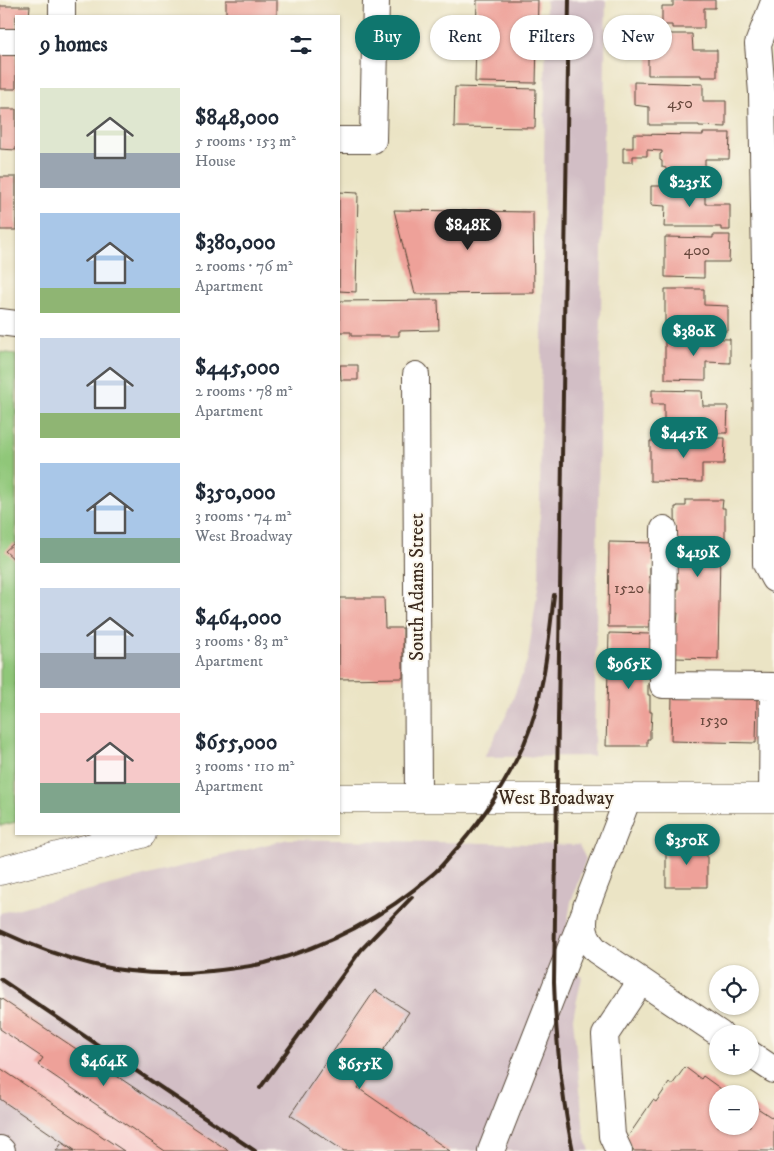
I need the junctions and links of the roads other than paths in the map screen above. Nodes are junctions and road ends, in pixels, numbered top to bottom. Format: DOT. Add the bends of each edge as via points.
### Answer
graph roads {
  1 [pos="62,0"];
  2 [pos="376,0"];
  3 [pos="774,2"];
  4 [pos="62,15"];
  5 [pos="0,42"];
  6 [pos="15,42"];
  7 [pos="340,140"];
  8 [pos="769,265"];
  9 [pos="0,322"];
  10 [pos="15,324"];
  11 [pos="416,375"];
  12 [pos="664,529"];
  13 [pos="774,579"];
  14 [pos="340,798"];
  15 [pos="418,798"];
  16 [pos="628,798"];
  17 [pos="773,798"];
  18 [pos="138,835"];
  19 [pos="0,871"];
  20 [pos="585,917"];
  21 [pos="641,981"];
  22 [pos="709,1027"];
  23 [pos="759,1060"];
  24 [pos="774,1070"];
  25 [pos="491,1151"];
  26 [pos="619,1151"];
  1 -- 4 [label="street"];
  2 -- 7 [label="street" via="374,140"];
  3 -- 8 [label="street" via="758,44"];
  5 -- 6 [label="street"];
  8 -- 13 [label="street" via="766,564"];
  9 -- 10 [label="street"];
  11 -- 15 [label="street, South Adams Street"];
  12 -- 17 [label="street" via="663,685 773,686"];
  14 -- 15 [label="main road, West Broadway"];
  15 -- 16 [label="main road, West Broadway"];
  16 -- 17 [label="main road, West Broadway"];
  16 -- 20 [label="street"];
  18 -- 19 [label="main road"];
  20 -- 21 [label="street" via="590,944"];
  20 -- 25 [label="street"];
  21 -- 22 [label="street"];
  21 -- 26 [label="street" via="605,1035 612,1136"];
  23 -- 24 [label="street"];
}
